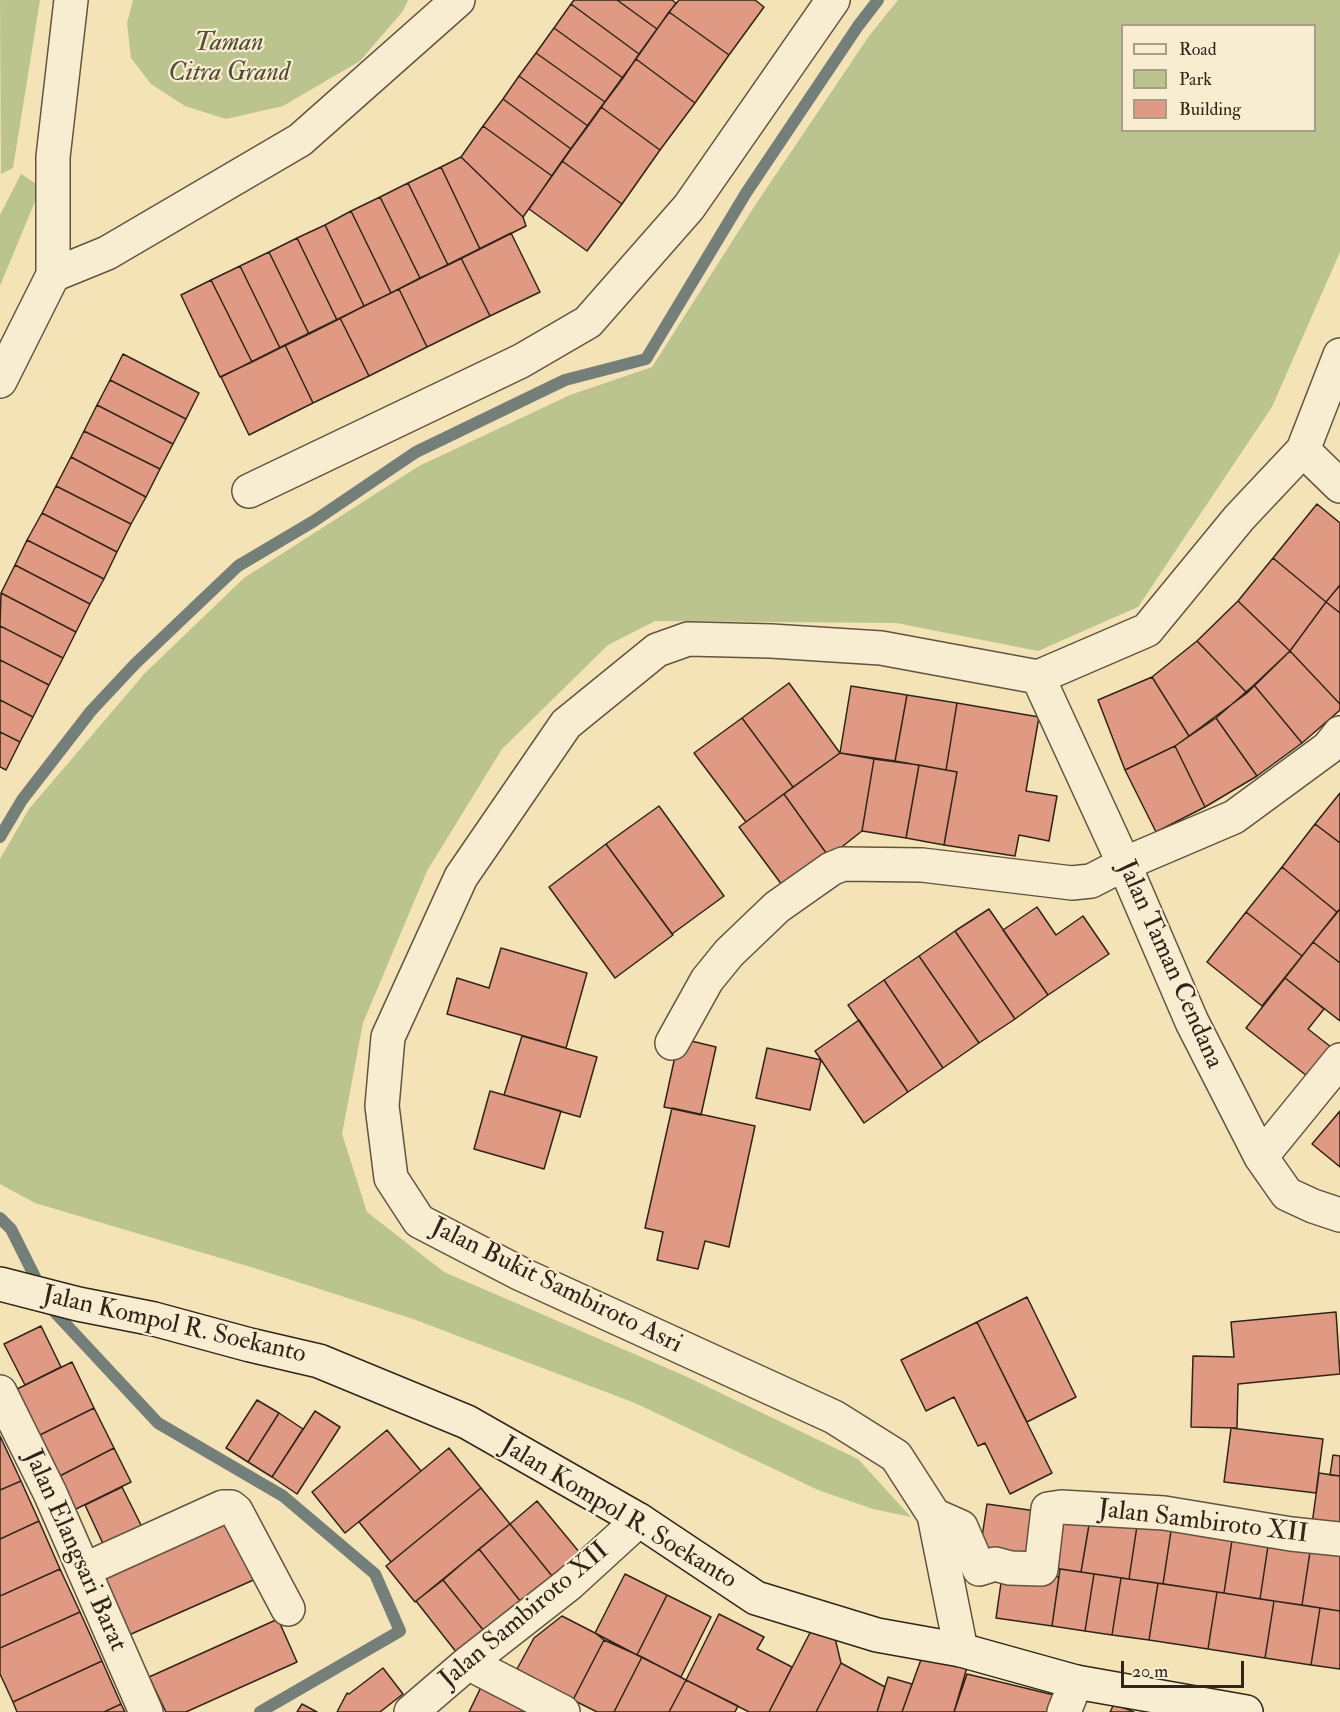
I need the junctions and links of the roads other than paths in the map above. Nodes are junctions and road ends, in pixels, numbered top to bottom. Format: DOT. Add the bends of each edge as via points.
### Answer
graph roads {
  1 [pos="71,0"];
  2 [pos="458,0"];
  3 [pos="832,0"];
  4 [pos="53,276"];
  5 [pos="1340,355"];
  6 [pos="0,381"];
  7 [pos="1303,450"];
  8 [pos="1340,486"];
  9 [pos="249,491"];
  10 [pos="1038,677"];
  11 [pos="1340,733"];
  12 [pos="1124,864"];
  13 [pos="672,1043"];
  14 [pos="1340,1060"];
  15 [pos="1261,1157"];
  16 [pos="1340,1215"];
  17 [pos="8,1286"];
  18 [pos="0,1392"];
  19 [pos="934,1515"];
  20 [pos="639,1520"];
  21 [pos="1340,1539"];
  22 [pos="84,1570"];
  23 [pos="288,1609"];
  24 [pos="961,1650"];
  25 [pos="468,1663"];
  26 [pos="1076,1682"];
  27 [pos="146,1712"];
  28 [pos="411,1712"];
  29 [pos="563,1712"];
  30 [pos="1064,1712"];
  31 [pos="1246,1712"];
  1 -- 4 [label="street" via="54,157"];
  2 -- 4 [label="street" via="300,140 107,253"];
  3 -- 9 [label="street" via="688,207 588,322 521,361"];
  4 -- 6 [label="street"];
  5 -- 7 [label="street"];
  7 -- 8 [label="street"];
  7 -- 10 [label="street" via="1239,518 1147,630"];
  10 -- 12 [label="street, Jalan Taman Cendana"];
  10 -- 19 [label="street, Jalan Bukit Sambiroto Asri" via="881,648 688,639 657,650 566,724 461,877 388,1037 382,1106 391,1178 418,1221 521,1274 834,1417 896,1456"];
  11 -- 12 [label="street" via="1328,748 1234,817"];
  12 -- 13 [label="street" via="1091,881 1072,883 922,865 843,864 777,907 729,953 707,980"];
  12 -- 15 [label="street, Jalan Taman Cendana" via="1192,1022"];
  14 -- 15 [label="street"];
  15 -- 16 [label="street, Jalan Taman Cendana" via="1287,1194"];
  17 -- 20 [label="street, Jalan Kompol R. Soekanto" via="154,1318 319,1361 467,1422"];
  18 -- 22 [label="street, Jalan Elangsari Barat"];
  19 -- 21 [label="street, Jalan Sambiroto XII" via="961,1527 979,1569 995,1564 1041,1569 1048,1509 1060,1508 1164,1513"];
  19 -- 24 [label="street, Jalan Bukit Sambiroto Asri"];
  20 -- 24 [label="street, Jalan Kompol R. Soekanto" via="756,1599 877,1635"];
  20 -- 25 [label="street, Jalan Sambiroto XII" via="568,1584"];
  22 -- 23 [label="street" via="223,1507 231,1507"];
  22 -- 27 [label="street, Jalan Elangsari Barat"];
  24 -- 26 [label="street, Jalan Kompol R. Soekanto"];
  25 -- 28 [label="street, Jalan Sambiroto XII"];
  25 -- 29 [label="street"];
  26 -- 30 [label="street"];
  26 -- 31 [label="street, Jalan Kompol R. Soekanto"];
}
